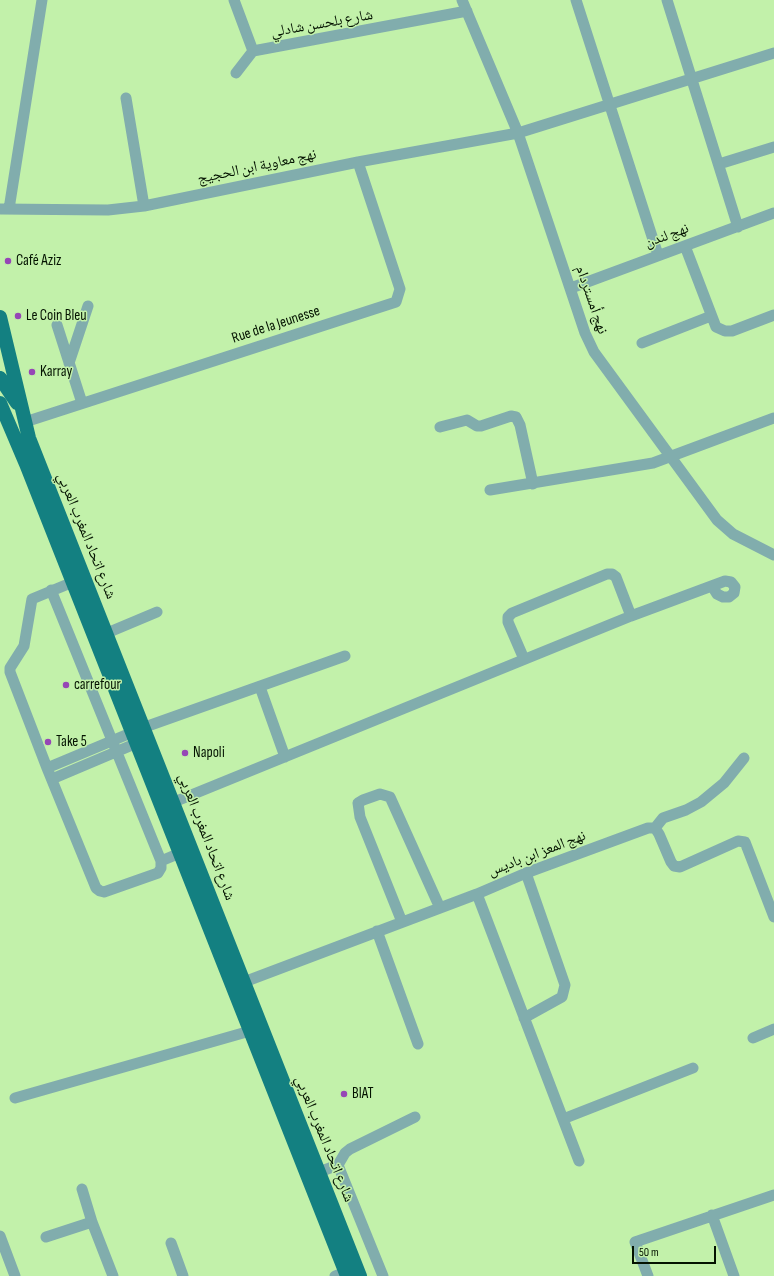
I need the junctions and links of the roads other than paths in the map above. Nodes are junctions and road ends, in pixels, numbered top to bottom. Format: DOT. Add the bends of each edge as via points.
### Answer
graph roads {
  1 [pos="42,0"];
  2 [pos="234,0"];
  3 [pos="462,0"];
  4 [pos="576,0"];
  5 [pos="667,0"];
  6 [pos="467,11"];
  7 [pos="253,51"];
  8 [pos="774,54"];
  9 [pos="236,73"];
  10 [pos="692,79"];
  11 [pos="126,98"];
  12 [pos="610,104"];
  13 [pos="518,133"];
  14 [pos="774,147"];
  15 [pos="358,162"];
  16 [pos="719,164"];
  17 [pos="144,206"];
  18 [pos="4,209"];
  19 [pos="774,213"];
  20 [pos="738,227"];
  21 [pos="685,246"];
  22 [pos="658,255"];
  23 [pos="571,288"];
  24 [pos="88,306"];
  25 [pos="774,315"];
  26 [pos="711,316"];
  27 [pos="0,317"];
  28 [pos="56,325"];
  29 [pos="642,343"];
  30 [pos="69,363"];
  31 [pos="0,378"];
  32 [pos="82,403"];
  33 [pos="1,408"];
  34 [pos="774,418"];
  35 [pos="25,422"];
  36 [pos="440,427"];
  37 [pos="670,458"];
  38 [pos="534,484"];
  39 [pos="490,490"];
  40 [pos="774,555"];
  41 [pos="73,582"];
  42 [pos="712,586"];
  43 [pos="52,590"];
  44 [pos="157,612"];
  45 [pos="631,616"];
  46 [pos="107,633"];
  47 [pos="345,656"];
  48 [pos="524,659"];
  49 [pos="260,688"];
  50 [pos="138,734"];
  51 [pos="112,741"];
  52 [pos="116,752"];
  53 [pos="285,757"];
  54 [pos="744,758"];
  55 [pos="47,768"];
  56 [pos="52,779"];
  57 [pos="174,802"];
  58 [pos="655,828"];
  59 [pos="180,853"];
  60 [pos="161,861"];
  61 [pos="526,873"];
  62 [pos="477,894"];
  63 [pos="440,908"];
  64 [pos="774,917"];
  65 [pos="402,922"];
  66 [pos="377,931"];
  67 [pos="244,982"];
  68 [pos="524,1018"];
  69 [pos="256,1029"];
  70 [pos="774,1030"];
  71 [pos="753,1038"];
  72 [pos="418,1044"];
  73 [pos="693,1068"];
  74 [pos="15,1098"];
  75 [pos="415,1117"];
  76 [pos="563,1119"];
  77 [pos="579,1161"];
  78 [pos="338,1165"];
  79 [pos="319,1172"];
  80 [pos="82,1188"];
  81 [pos="774,1195"];
  82 [pos="712,1215"];
  83 [pos="92,1222"];
  84 [pos="0,1236"];
  85 [pos="46,1237"];
  86 [pos="171,1243"];
  87 [pos="342,1275"];
  88 [pos="14,1276"];
  89 [pos="112,1276"];
  90 [pos="183,1276"];
  91 [pos="360,1276"];
  92 [pos="383,1276"];
  93 [pos="648,1276"];
  94 [pos="734,1276"];
  1 -- 18 [label="street"];
  2 -- 7 [label="street, شارع بلحسن شادلي"];
  3 -- 6 [label="street, نهج أمستردام"];
  4 -- 12 [label="street"];
  5 -- 10 [label="street"];
  6 -- 7 [label="street, شارع بلحسن شادلي"];
  6 -- 13 [label="street, نهج أمستردام"];
  7 -- 9 [label="street, شارع بلحسن شادلي"];
  8 -- 10 [label="street, نهج معاوية ابن الحجيج"];
  10 -- 12 [label="street, نهج معاوية ابن الحجيج"];
  10 -- 16 [label="street"];
  11 -- 17 [label="street"];
  12 -- 13 [label="street, نهج معاوية ابن الحجيج"];
  12 -- 22 [label="street"];
  13 -- 15 [label="street, نهج معاوية ابن الحجيج"];
  13 -- 23 [label="street, نهج أمستردام"];
  14 -- 16 [label="street"];
  15 -- 17 [label="street, نهج معاوية ابن الحجيج"];
  15 -- 32 [label="street, Rue de la Jeunesse" via="400,289 396,302"];
  16 -- 20 [label="street"];
  17 -- 18 [label="street, نهج معاوية ابن الحجيج" via="108,210"];
  19 -- 20 [label="street, نهج لندن"];
  20 -- 21 [label="street, نهج لندن"];
  21 -- 22 [label="street, نهج لندن"];
  21 -- 26 [label="street"];
  22 -- 23 [label="street, نهج لندن"];
  23 -- 37 [label="street, نهج أمستردام" via="585,333 594,352"];
  24 -- 30 [label="street"];
  25 -- 26 [label="street" via="732,331 720,330"];
  26 -- 29 [label="street"];
  27 -- 35 [label="main road, شارع اتحاد المغرب العربي"];
  28 -- 30 [label="street"];
  30 -- 32 [label="street"];
  31 -- 35 [label="main road" via="15,399"];
  32 -- 35 [label="street, Rue de la Jeunesse"];
  33 -- 41 [label="main road, شارع اتحاد المغرب العربي"];
  34 -- 37 [label="street"];
  35 -- 46 [label="main road, شارع اتحاد المغرب العربي" via="29,438"];
  36 -- 38 [label="street" via="467,420 481,426 510,416 516,417"];
  37 -- 38 [label="street" via="645,465"];
  37 -- 40 [label="street, نهج أمستردام" via="726,529"];
  38 -- 39 [label="street"];
  41 -- 43 [label="street"];
  41 -- 50 [label="main road, شارع اتحاد المغرب العربي"];
  42 -- 45 [label="street"];
  43 -- 51 [label="street"];
  43 -- 55 [label="street" via="32,599 24,646 10,672"];
  44 -- 46 [label="street"];
  45 -- 48 [label="street"];
  45 -- 48 [label="street" via="616,577 607,574 512,613 508,617"];
  46 -- 50 [label="main road, شارع اتحاد المغرب العربي"];
  47 -- 49 [label="street"];
  48 -- 53 [label="street"];
  49 -- 50 [label="street"];
  49 -- 53 [label="street"];
  50 -- 51 [label="street"];
  50 -- 52 [label="street"];
  50 -- 57 [label="main road, شارع اتحاد المغرب العربي"];
  50 -- 59 [label="main road, شارع اتحاد المغرب العربي"];
  51 -- 52 [label="street"];
  51 -- 55 [label="street"];
  52 -- 56 [label="street"];
  52 -- 60 [label="street"];
  53 -- 57 [label="street"];
  54 -- 58 [label="street" via="724,783 706,798 686,810 663,818"];
  55 -- 56 [label="street"];
  56 -- 60 [label="street" via="96,888 104,892 158,873"];
  57 -- 67 [label="main road, شارع اتحاد المغرب العربي"];
  58 -- 61 [label="street, نهج المعز ابن باديس" via="648,828"];
  58 -- 64 [label="street" via="671,862 674,866 680,867 738,840 745,842"];
  59 -- 60 [label="street"];
  59 -- 69 [label="main road, شارع اتحاد المغرب العربي"];
  61 -- 62 [label="street, نهج المعز ابن باديس"];
  61 -- 68 [label="street" via="565,985 562,997"];
  62 -- 63 [label="street, نهج المعز ابن باديس"];
  62 -- 68 [label="street"];
  63 -- 65 [label="street, نهج المعز ابن باديس"];
  63 -- 65 [label="street" via="390,798 380,794 363,800 358,803 360,817"];
  65 -- 66 [label="street, نهج المعز ابن باديس"];
  66 -- 67 [label="street, نهج المعز ابن باديس"];
  66 -- 72 [label="street"];
  67 -- 69 [label="main road, شارع اتحاد المغرب العربي"];
  68 -- 76 [label="street"];
  69 -- 74 [label="street"];
  69 -- 79 [label="main road, شارع اتحاد المغرب العربي"];
  69 -- 87 [label="main road, شارع اتحاد المغرب العربي"];
  70 -- 71 [label="street"];
  73 -- 76 [label="street"];
  75 -- 78 [label="street" via="350,1149"];
  76 -- 77 [label="street"];
  78 -- 79 [label="street"];
  78 -- 92 [label="street"];
  79 -- 91 [label="main road, شارع اتحاد المغرب العربي"];
  80 -- 83 [label="street"];
  81 -- 82 [label="street"];
  82 -- 93 [label="street" via="635,1242"];
  82 -- 94 [label="street"];
  83 -- 85 [label="street"];
  83 -- 89 [label="street"];
  84 -- 88 [label="street"];
  86 -- 90 [label="street"];
}
